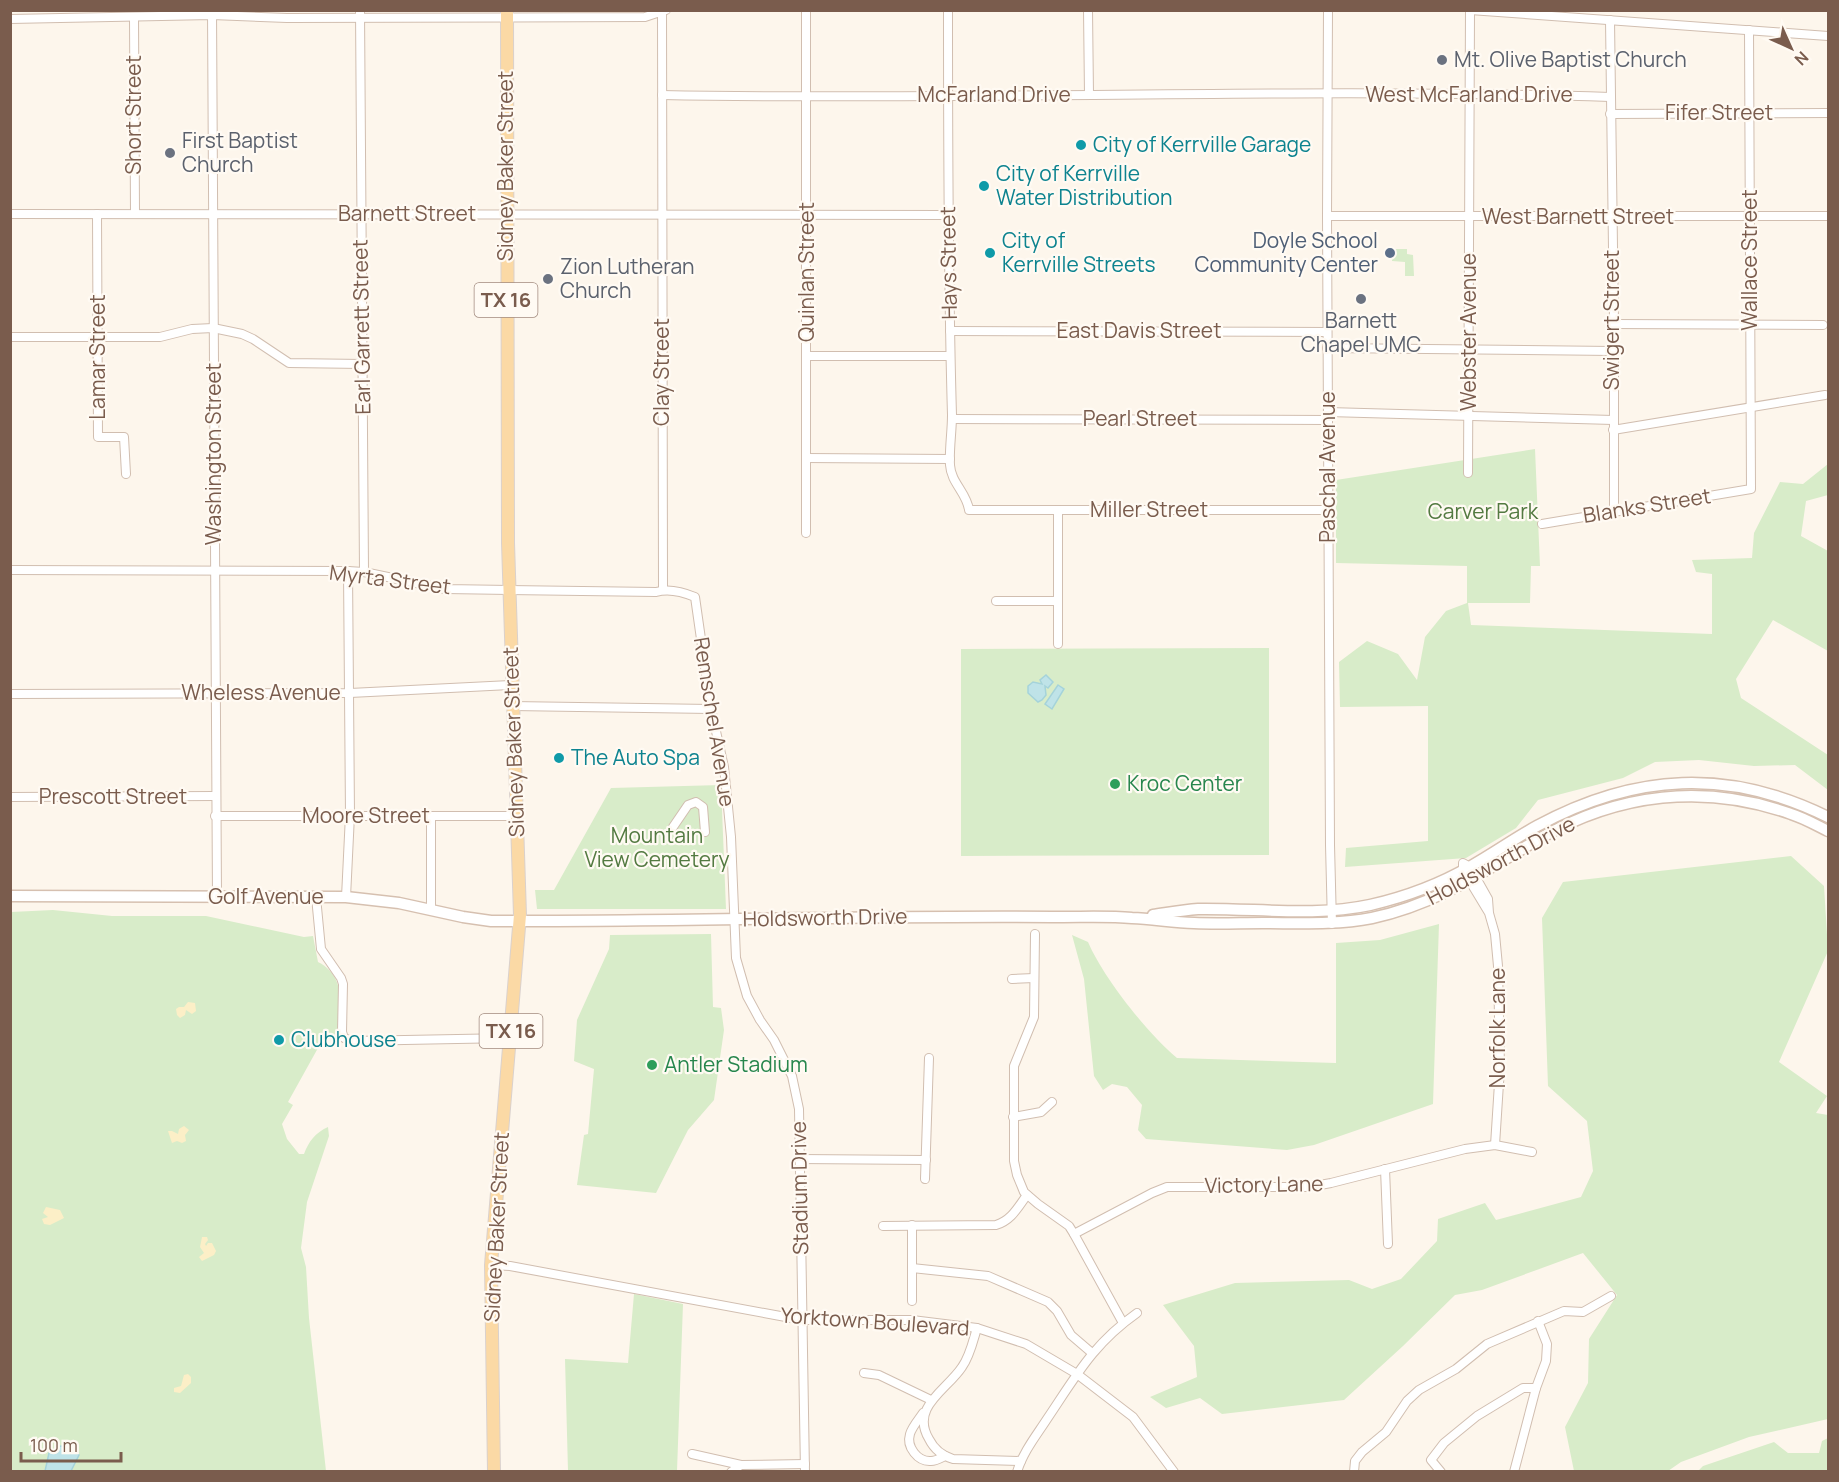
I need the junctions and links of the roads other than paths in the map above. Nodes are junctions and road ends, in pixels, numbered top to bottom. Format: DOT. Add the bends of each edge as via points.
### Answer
graph roads {
  1 [pos="806,10"];
  2 [pos="948,10"];
  3 [pos="1088,10"];
  4 [pos="1328,10"];
  5 [pos="1470,11"];
  6 [pos="663,12"];
  7 [pos="99,13"];
  8 [pos="212,13"];
  9 [pos="360,14"];
  10 [pos="507,14"];
  11 [pos="134,17"];
  12 [pos="10,19"];
  13 [pos="1610,20"];
  14 [pos="1749,30"];
  15 [pos="1828,36"];
  16 [pos="1469,93"];
  17 [pos="1089,94"];
  18 [pos="662,95"];
  19 [pos="805,95"];
  20 [pos="948,95"];
  21 [pos="1327,95"];
  22 [pos="1610,97"];
  23 [pos="1749,113"];
  24 [pos="1828,113"];
  25 [pos="1610,114"];
  26 [pos="10,214"];
  27 [pos="97,214"];
  28 [pos="135,214"];
  29 [pos="212,214"];
  30 [pos="361,214"];
  31 [pos="506,214"];
  32 [pos="661,214"];
  33 [pos="807,214"];
  34 [pos="948,215"];
  35 [pos="1327,216"];
  36 [pos="1612,216"];
  37 [pos="1749,216"];
  38 [pos="1828,216"];
  39 [pos="1469,218"];
  40 [pos="1614,324"];
  41 [pos="1750,324"];
  42 [pos="1823,325"];
  43 [pos="213,328"];
  44 [pos="950,331"];
  45 [pos="1327,332"];
  46 [pos="10,337"];
  47 [pos="98,337"];
  48 [pos="1327,348"];
  49 [pos="1469,349"];
  50 [pos="1613,351"];
  51 [pos="807,356"];
  52 [pos="950,356"];
  53 [pos="363,364"];
  54 [pos="1825,395"];
  55 [pos="1751,408"];
  56 [pos="1328,416"];
  57 [pos="1469,416"];
  58 [pos="952,419"];
  59 [pos="1613,420"];
  60 [pos="1613,430"];
  61 [pos="806,458"];
  62 [pos="950,459"];
  63 [pos="1468,473"];
  64 [pos="126,474"];
  65 [pos="1752,489"];
  66 [pos="969,510"];
  67 [pos="1058,510"];
  68 [pos="1328,510"];
  69 [pos="1614,511"];
  70 [pos="1542,524"];
  71 [pos="806,533"];
  72 [pos="10,570"];
  73 [pos="214,571"];
  74 [pos="348,571"];
  75 [pos="364,572"];
  76 [pos="509,590"];
  77 [pos="663,590"];
  78 [pos="695,597"];
  79 [pos="996,601"];
  80 [pos="1058,601"];
  81 [pos="1058,644"];
  82 [pos="511,685"];
  83 [pos="215,693"];
  84 [pos="350,693"];
  85 [pos="10,694"];
  86 [pos="512,706"];
  87 [pos="711,709"];
  88 [pos="215,796"];
  89 [pos="10,797"];
  90 [pos="350,815"];
  91 [pos="215,816"];
  92 [pos="431,816"];
  93 [pos="517,816"];
  94 [pos="1828,818"];
  95 [pos="673,827"];
  96 [pos="1828,831"];
  97 [pos="705,832"];
  98 [pos="1466,869"];
  99 [pos="1472,879"];
  100 [pos="10,896"];
  101 [pos="217,897"];
  102 [pos="316,897"];
  103 [pos="346,897"];
  104 [pos="431,909"];
  105 [pos="1331,911"];
  106 [pos="1131,918"];
  107 [pos="734,920"];
  108 [pos="519,921"];
  109 [pos="1332,924"];
  110 [pos="1035,934"];
  111 [pos="1034,978"];
  112 [pos="1012,979"];
  113 [pos="511,1038"];
  114 [pos="929,1058"];
  115 [pos="1052,1102"];
  116 [pos="1013,1117"];
  117 [pos="1496,1145"];
  118 [pos="1532,1152"];
  119 [pos="799,1159"];
  120 [pos="926,1160"];
  121 [pos="1385,1169"];
  122 [pos="925,1179"];
  123 [pos="1027,1195"];
  124 [pos="883,1226"];
  125 [pos="912,1226"];
  126 [pos="1074,1234"];
  127 [pos="1388,1244"];
  128 [pos="491,1264"];
  129 [pos="912,1268"];
  130 [pos="1611,1296"];
  131 [pos="912,1301"];
  132 [pos="1137,1313"];
  133 [pos="802,1320"];
  134 [pos="1538,1321"];
  135 [pos="1123,1323"];
  136 [pos="977,1328"];
  137 [pos="1092,1353"];
  138 [pos="864,1373"];
  139 [pos="1077,1374"];
  140 [pos="1536,1388"];
  141 [pos="931,1400"];
  142 [pos="925,1411"];
  143 [pos="692,1454"];
  144 [pos="945,1456"];
  145 [pos="1021,1461"];
  146 [pos="741,1465"];
  147 [pos="805,1468"];
  148 [pos="494,1472"];
  149 [pos="731,1472"];
  150 [pos="1017,1472"];
  151 [pos="1174,1472"];
  152 [pos="1354,1472"];
  153 [pos="1441,1472"];
  154 [pos="1514,1472"];
  1 -- 19 [label="street, Quinlan Street"];
  2 -- 20 [label="street, Hays Street"];
  3 -- 17 [label="street"];
  4 -- 21 [label="street, Paschal Avenue"];
  5 -- 13 [label="street"];
  5 -- 16 [label="street, Webster Avenue"];
  6 -- 10 [label="street" via="645,17"];
  6 -- 18 [label="street, Clay Street"];
  7 -- 11 [label="street"];
  7 -- 12 [label="street"];
  8 -- 9 [label="street"];
  8 -- 11 [label="street"];
  8 -- 29 [label="street, Washington Street"];
  9 -- 10 [label="street"];
  9 -- 30 [label="street, Earl Garrett Street"];
  10 -- 31 [label="main road, Sidney Baker Street / TX 16"];
  11 -- 28 [label="street, Short Street"];
  13 -- 14 [label="street"];
  13 -- 22 [label="street, Swigert Street"];
  14 -- 15 [label="street"];
  14 -- 23 [label="street, Wallace Street"];
  16 -- 21 [label="street, West McFarland Drive"];
  16 -- 22 [label="street, West McFarland Drive"];
  16 -- 39 [label="street, Webster Avenue"];
  17 -- 20 [label="street, McFarland Drive"];
  17 -- 21 [label="street, McFarland Drive"];
  18 -- 19 [label="street, McFarland Drive"];
  18 -- 32 [label="street, Clay Street"];
  19 -- 20 [label="street, McFarland Drive"];
  19 -- 33 [label="street, Quinlan Street"];
  20 -- 34 [label="street, Hays Street"];
  21 -- 35 [label="street, Paschal Avenue"];
  22 -- 25 [label="street, Swigert Street"];
  23 -- 24 [label="street, Fifer Street"];
  23 -- 25 [label="street, Fifer Street"];
  23 -- 37 [label="street, Wallace Street"];
  25 -- 36 [label="street, Swigert Street"];
  26 -- 27 [label="street, Barnett Street"];
  27 -- 28 [label="street, Barnett Street"];
  27 -- 47 [label="street, Lamar Street"];
  28 -- 29 [label="street, Barnett Street"];
  29 -- 30 [label="street, Barnett Street"];
  29 -- 43 [label="street, Washington Street"];
  30 -- 31 [label="street, Barnett Street"];
  30 -- 53 [label="street, Earl Garrett Street"];
  31 -- 32 [label="street, Barnett Street"];
  31 -- 76 [label="main road, Sidney Baker Street / TX 16"];
  32 -- 33 [label="street, Barnett Street"];
  32 -- 77 [label="street, Clay Street"];
  33 -- 34 [label="street, Barnett Street"];
  33 -- 51 [label="street, Quinlan Street"];
  34 -- 44 [label="street, Hays Street"];
  35 -- 39 [label="street, West Barnett Street"];
  35 -- 45 [label="street, Paschal Avenue"];
  36 -- 37 [label="street, West Barnett Street"];
  36 -- 39 [label="street, West Barnett Street"];
  36 -- 40 [label="street, Swigert Street"];
  37 -- 38 [label="street, West Barnett Street"];
  37 -- 41 [label="street, Wallace Street"];
  39 -- 49 [label="street, Webster Avenue"];
  40 -- 41 [label="street"];
  40 -- 50 [label="street, Swigert Street"];
  41 -- 42 [label="street"];
  41 -- 55 [label="street, Wallace Street"];
  43 -- 47 [label="street" via="160,337"];
  43 -- 53 [label="street" via="253,339 289,363"];
  43 -- 73 [label="street, Washington Street"];
  44 -- 45 [label="street, East Davis Street"];
  44 -- 52 [label="street, Hays Street"];
  45 -- 48 [label="street, Paschal Avenue"];
  46 -- 47 [label="street"];
  47 -- 64 [label="street, Lamar Street" via="98,437 124,437"];
  48 -- 49 [label="street"];
  48 -- 56 [label="street, Paschal Avenue"];
  49 -- 50 [label="street"];
  49 -- 57 [label="street, Webster Avenue"];
  50 -- 59 [label="street, Swigert Street"];
  51 -- 52 [label="street"];
  51 -- 61 [label="street, Quinlan Street"];
  52 -- 58 [label="street, Hays Street"];
  53 -- 75 [label="street, Earl Garrett Street"];
  54 -- 55 [label="street"];
  55 -- 60 [label="street"];
  55 -- 65 [label="street, Wallace Street"];
  56 -- 57 [label="street, Pearl Street"];
  56 -- 58 [label="street, Pearl Street"];
  56 -- 68 [label="street, Paschal Avenue"];
  57 -- 59 [label="street, Pearl Street"];
  57 -- 63 [label="street, Webster Avenue"];
  58 -- 62 [label="street, Hays Street"];
  59 -- 60 [label="street, Swigert Street"];
  60 -- 69 [label="street, Swigert Street"];
  61 -- 62 [label="street"];
  61 -- 71 [label="street, Quinlan Street"];
  62 -- 66 [label="street, Hays Street" via="952,477 965,494"];
  65 -- 69 [label="street, Blanks Street"];
  66 -- 67 [label="street, Miller Street"];
  67 -- 68 [label="street, Miller Street"];
  67 -- 80 [label="street"];
  68 -- 105 [label="street, Paschal Avenue"];
  69 -- 70 [label="street, Blanks Street"];
  72 -- 73 [label="street, Myrta Street"];
  73 -- 74 [label="street, Myrta Street"];
  73 -- 83 [label="street, Washington Street"];
  74 -- 75 [label="street, Myrta Street"];
  74 -- 84 [label="street"];
  75 -- 76 [label="street, Myrta Street" via="445,589"];
  76 -- 77 [label="street, Myrta Street"];
  76 -- 82 [label="main road, Sidney Baker Street / TX 16"];
  77 -- 78 [label="street, Myrta Street"];
  78 -- 87 [label="street, Remschel Avenue"];
  79 -- 80 [label="street"];
  80 -- 81 [label="street"];
  82 -- 84 [label="street, Wheless Avenue"];
  82 -- 86 [label="main road, Sidney Baker Street / TX 16"];
  83 -- 84 [label="street, Wheless Avenue"];
  83 -- 85 [label="street, Wheless Avenue"];
  83 -- 88 [label="street, Washington Street"];
  84 -- 90 [label="street"];
  86 -- 87 [label="street"];
  86 -- 93 [label="main road, Sidney Baker Street / TX 16"];
  87 -- 107 [label="street, Remschel Avenue" via="724,767"];
  88 -- 89 [label="street, Prescott Street"];
  88 -- 91 [label="street, Washington Street"];
  90 -- 91 [label="street, Moore Street"];
  90 -- 92 [label="street, Moore Street"];
  90 -- 103 [label="street"];
  91 -- 101 [label="street, Washington Street"];
  92 -- 93 [label="street, Moore Street"];
  92 -- 104 [label="street"];
  93 -- 108 [label="main road, Sidney Baker Street / TX 16"];
  94 -- 98 [label="main road, Holdsworth Drive" via="1799,803 1761,791 1718,784 1671,783 1620,791 1577,805"];
  95 -- 97 [label="street" via="688,805 696,802 704,807"];
  96 -- 99 [label="main road, Holdsworth Drive" via="1758,803 1717,796 1671,796 1623,803 1582,817"];
  98 -- 99 [label="street, Norfolk Lane"];
  98 -- 105 [label="main road, Holdsworth Drive" via="1408,895"];
  99 -- 109 [label="main road, Holdsworth Drive" via="1416,906"];
  99 -- 117 [label="street, Norfolk Lane" via="1488,899 1498,966 1500,1068"];
  100 -- 101 [label="main road, Golf Avenue"];
  101 -- 102 [label="main road, Golf Avenue"];
  102 -- 103 [label="main road, Golf Avenue"];
  102 -- 113 [label="street" via="321,949 341,978 344,1038"];
  103 -- 104 [label="main road, Golf Avenue"];
  104 -- 108 [label="main road, Golf Avenue" via="491,921"];
  105 -- 106 [label="main road, Holdsworth Drive" via="1195,909"];
  105 -- 109 [label="street, Paschal Avenue"];
  106 -- 107 [label="main road, Holdsworth Drive" via="952,915"];
  106 -- 109 [label="main road, Holdsworth Drive" via="1193,923"];
  107 -- 108 [label="main road, Holdsworth Drive"];
  107 -- 119 [label="street, Stadium Drive" via="736,958 747,996 792,1076 799,1109"];
  108 -- 113 [label="main road, Sidney Baker Street / TX 16"];
  110 -- 111 [label="street"];
  111 -- 112 [label="street"];
  111 -- 116 [label="street" via="1034,1017 1014,1066"];
  113 -- 128 [label="main road, Sidney Baker Street / TX 16"];
  114 -- 120 [label="street"];
  115 -- 116 [label="street" via="1041,1112"];
  116 -- 123 [label="street" via="1014,1161"];
  117 -- 118 [label="street, Victory Lane"];
  117 -- 121 [label="street, Victory Lane"];
  119 -- 120 [label="street"];
  119 -- 133 [label="street, Stadium Drive"];
  120 -- 122 [label="street"];
  121 -- 126 [label="street, Victory Lane" via="1309,1187 1167,1187"];
  121 -- 127 [label="street"];
  123 -- 125 [label="street" via="1011,1217 996,1225"];
  123 -- 126 [label="street"];
  124 -- 125 [label="street"];
  125 -- 129 [label="street"];
  126 -- 135 [label="street"];
  128 -- 133 [label="street, Yorktown Boulevard"];
  128 -- 148 [label="main road, Sidney Baker Street / TX 16"];
  129 -- 131 [label="street"];
  129 -- 137 [label="street" via="988,1276 1048,1302 1071,1335"];
  130 -- 134 [label="street" via="1583,1312 1564,1311"];
  132 -- 135 [label="street"];
  133 -- 136 [label="street, Yorktown Boulevard" via="912,1320"];
  133 -- 147 [label="street, Stadium Drive"];
  134 -- 140 [label="street" via="1547,1344 1546,1361"];
  134 -- 152 [label="street" via="1487,1344 1456,1369 1419,1390 1386,1432 1362,1452 1355,1461"];
  135 -- 137 [label="street"];
  136 -- 139 [label="street, Yorktown Boulevard" via="1026,1344"];
  136 -- 141 [label="street" via="964,1364"];
  137 -- 139 [label="street"];
  138 -- 141 [label="street" via="879,1375"];
  139 -- 145 [label="street"];
  139 -- 151 [label="street, Yorktown Boulevard" via="1133,1417"];
  140 -- 153 [label="street" via="1523,1388 1477,1416 1444,1443 1431,1460"];
  140 -- 154 [label="street"];
  141 -- 142 [label="street"];
  142 -- 144 [label="street" via="925,1430"];
  142 -- 144 [label="street" via="909,1434 910,1445 914,1453 930,1462"];
  143 -- 146 [label="street"];
  144 -- 145 [label="street" via="962,1461"];
  145 -- 150 [label="street"];
  146 -- 147 [label="street"];
  146 -- 149 [label="street"];
}
